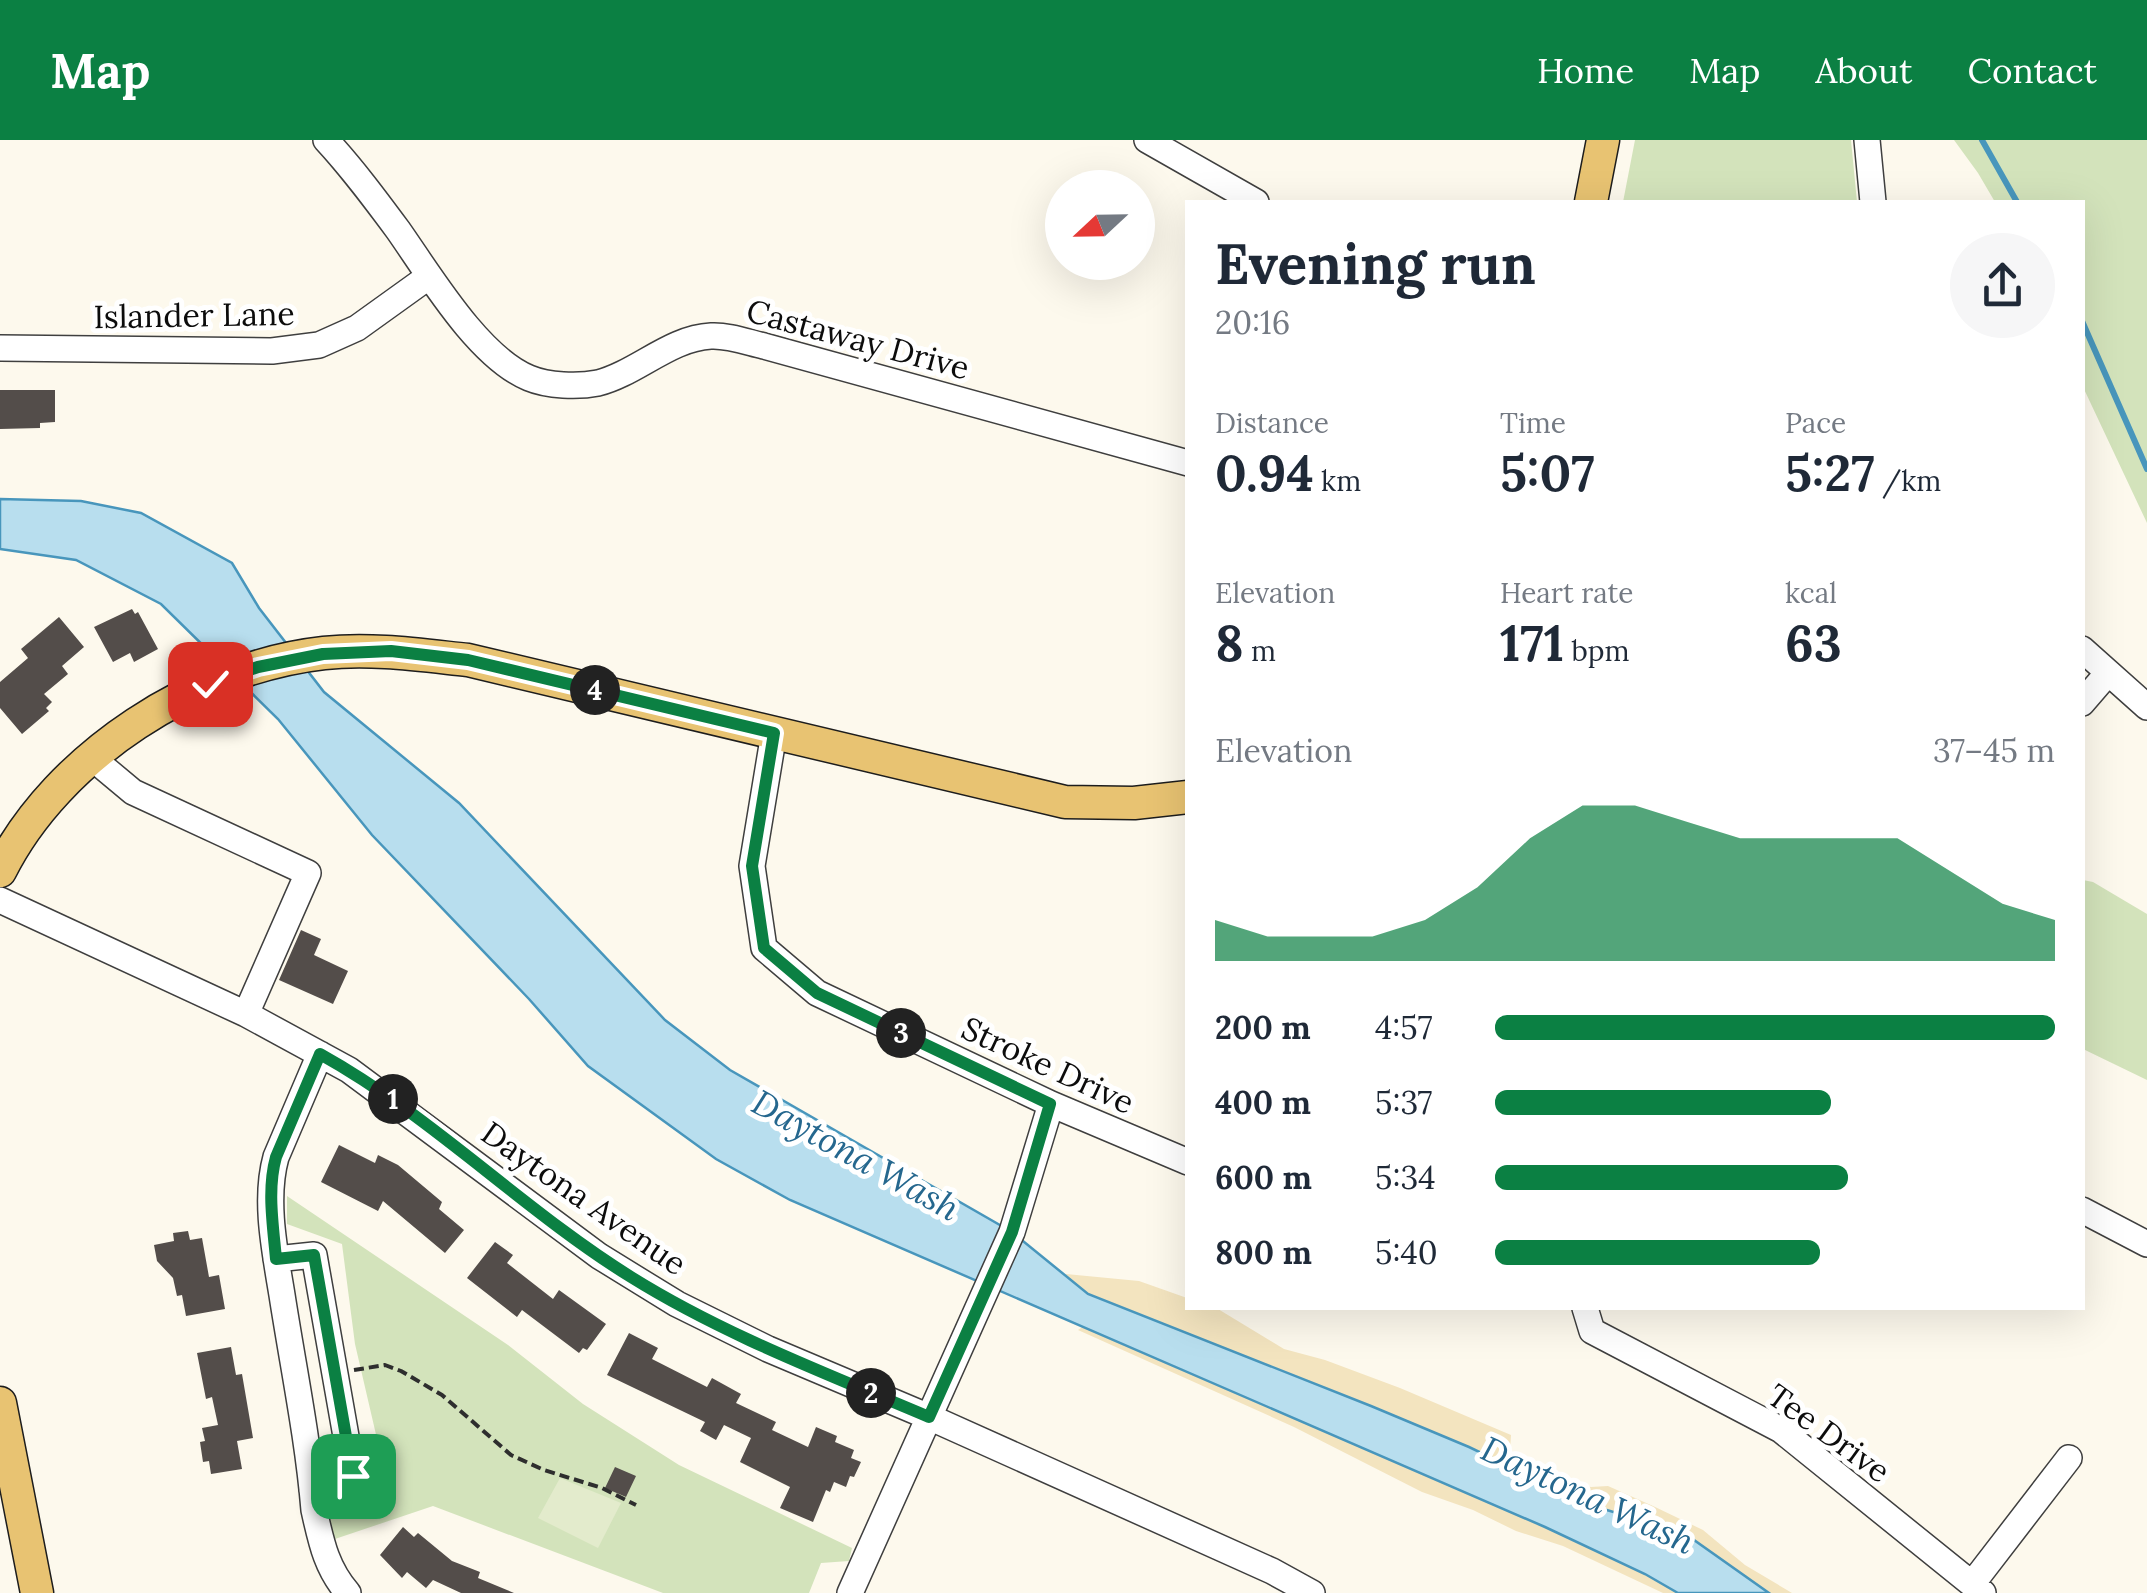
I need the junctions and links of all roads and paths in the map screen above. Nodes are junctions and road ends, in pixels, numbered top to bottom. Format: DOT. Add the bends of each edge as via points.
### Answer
graph roads {
  1 [pos="326,140"];
  2 [pos="1147,140"];
  3 [pos="1603,140"];
  4 [pos="1867,140"];
  5 [pos="1252,200"];
  6 [pos="1591,200"];
  7 [pos="1873,200"];
  8 [pos="428,277"];
  9 [pos="0,348"];
  10 [pos="1185,462"];
  11 [pos="2085,651"];
  12 [pos="2108,674"];
  13 [pos="2085,699"];
  14 [pos="2147,706"];
  15 [pos="774,733"];
  16 [pos="90,757"];
  17 [pos="1185,797"];
  18 [pos="0,870"];
  19 [pos="0,900"];
  20 [pos="246,1014"];
  21 [pos="320,1054"];
  22 [pos="1050,1104"];
  23 [pos="1185,1161"];
  24 [pos="2085,1212"];
  25 [pos="2147,1244"];
  26 [pos="276,1259"];
  27 [pos="1586,1310"];
  28 [pos="335,1374"];
  29 [pos="0,1403"];
  30 [pos="929,1417"];
  31 [pos="2070,1458"];
  32 [pos="312,1490"];
  33 [pos="636,1505"];
  34 [pos="1977,1588"];
  35 [pos="36,1593"];
  36 [pos="348,1593"];
  37 [pos="850,1593"];
  38 [pos="1312,1593"];
  1 -- 8 [label="street, Castaway Drive"];
  2 -- 5 [label="street"];
  3 -- 6 [label="main road"];
  4 -- 7 [label="street"];
  8 -- 9 [label="street, Islander Lane" via="357,328 319,345 272,351"];
  8 -- 10 [label="street, Castaway Drive" via="495,354 528,378 596,383 712,336"];
  11 -- 12 [label="street"];
  12 -- 13 [label="street"];
  12 -- 14 [label="street"];
  15 -- 16 [label="main road" via="468,660 391,651 323,654 258,667 210,684"];
  15 -- 17 [label="main road" via="1064,802"];
  15 -- 22 [label="street, Stroke Drive" via="752,866 764,948 817,993"];
  16 -- 18 [label="main road"];
  16 -- 20 [label="street" via="134,792 308,874"];
  19 -- 20 [label="street, Daytona Avenue"];
  20 -- 21 [label="street, Daytona Avenue"];
  21 -- 26 [label="street" via="272,1171"];
  21 -- 30 [label="street, Daytona Avenue" via="380,1090 631,1277 768,1349"];
  22 -- 23 [label="street, Stroke Drive"];
  22 -- 30 [label="street" via="1012,1232"];
  24 -- 25 [label="street"];
  26 -- 28 [label="street" via="314,1255"];
  26 -- 32 [label="street"];
  27 -- 34 [label="street, Tee Drive" via="1592,1331 1781,1430"];
  28 -- 32 [label="street" via="353,1476"];
  28 -- 33 [label="path" via="384,1365 401,1371 442,1395 511,1456"];
  29 -- 35 [label="main road"];
  30 -- 37 [label="street"];
  30 -- 38 [label="street, Daytona Avenue"];
  31 -- 34 [label="street"];
  32 -- 36 [label="street" via="322,1550"];
}
